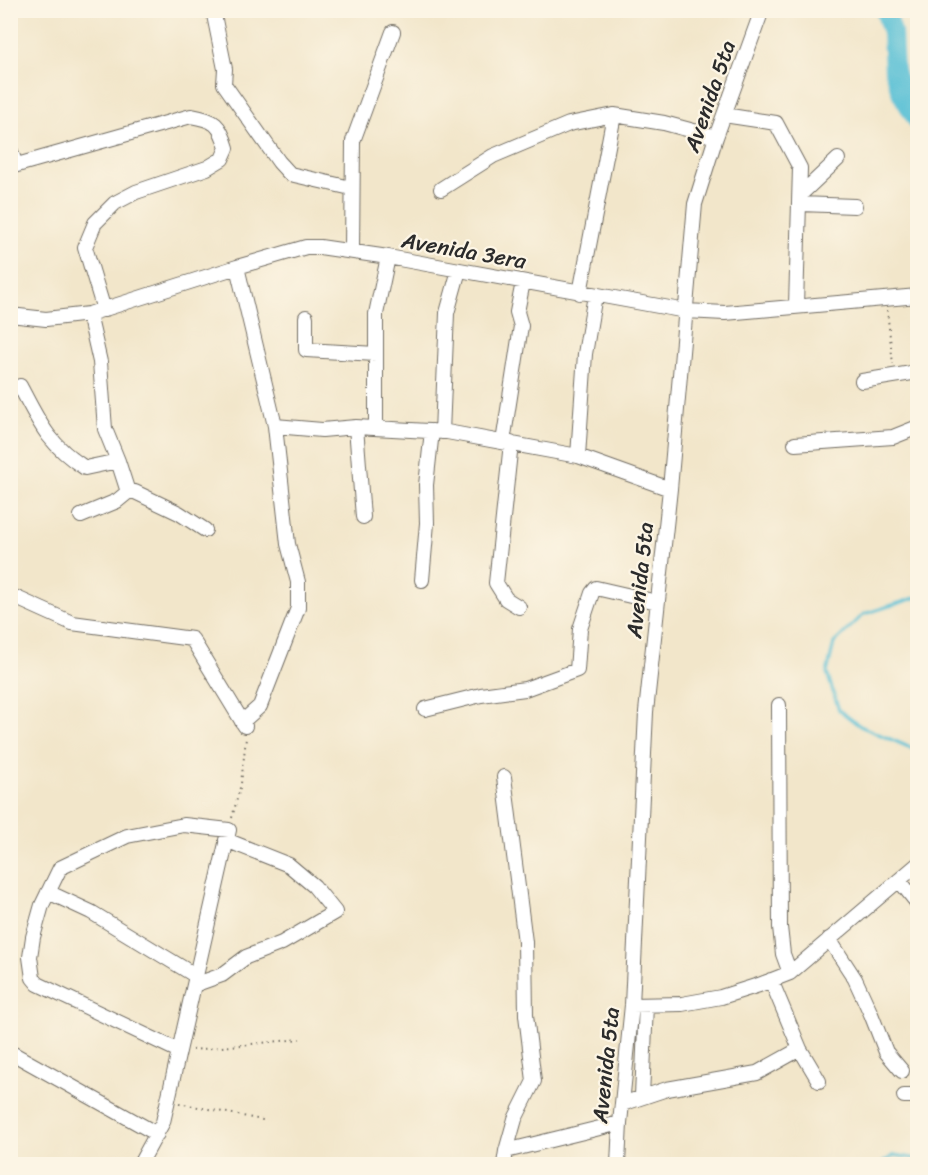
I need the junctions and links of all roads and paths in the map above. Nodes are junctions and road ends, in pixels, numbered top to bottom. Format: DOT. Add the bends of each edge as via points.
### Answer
graph roads {
  1 [pos="213,10"];
  2 [pos="762,10"];
  3 [pos="393,32"];
  4 [pos="614,115"];
  5 [pos="724,115"];
  6 [pos="716,137"];
  7 [pos="10,149"];
  8 [pos="838,159"];
  9 [pos="13,166"];
  10 [pos="351,188"];
  11 [pos="441,189"];
  12 [pos="800,200"];
  13 [pos="855,206"];
  14 [pos="352,251"];
  15 [pos="388,257"];
  16 [pos="237,267"];
  17 [pos="459,270"];
  18 [pos="523,282"];
  19 [pos="580,293"];
  20 [pos="596,295"];
  21 [pos="918,296"];
  22 [pos="886,298"];
  23 [pos="796,306"];
  24 [pos="104,310"];
  25 [pos="686,311"];
  26 [pos="89,314"];
  27 [pos="10,315"];
  28 [pos="306,317"];
  29 [pos="376,354"];
  30 [pos="918,372"];
  31 [pos="894,376"];
  32 [pos="862,381"];
  33 [pos="20,386"];
  34 [pos="275,426"];
  35 [pos="356,427"];
  36 [pos="918,427"];
  37 [pos="376,428"];
  38 [pos="437,431"];
  39 [pos="507,443"];
  40 [pos="795,444"];
  41 [pos="578,456"];
  42 [pos="118,461"];
  43 [pos="670,489"];
  44 [pos="128,492"];
  45 [pos="81,516"];
  46 [pos="363,517"];
  47 [pos="205,530"];
  48 [pos="422,580"];
  49 [pos="10,595"];
  50 [pos="657,602"];
  51 [pos="519,607"];
  52 [pos="779,705"];
  53 [pos="425,709"];
  54 [pos="244,724"];
  55 [pos="504,777"];
  56 [pos="227,835"];
  57 [pos="918,864"];
  58 [pos="899,880"];
  59 [pos="48,892"];
  60 [pos="918,904"];
  61 [pos="829,939"];
  62 [pos="790,973"];
  63 [pos="195,980"];
  64 [pos="771,980"];
  65 [pos="639,1005"];
  66 [pos="300,1040"];
  67 [pos="800,1049"];
  68 [pos="179,1051"];
  69 [pos="10,1052"];
  70 [pos="902,1071"];
  71 [pos="819,1082"];
  72 [pos="642,1096"];
  73 [pos="168,1101"];
  74 [pos="622,1104"];
  75 [pos="267,1121"];
  76 [pos="620,1123"];
  77 [pos="157,1134"];
  78 [pos="505,1158"];
  79 [pos="140,1164"];
  80 [pos="618,1164"];
  1 -- 10 [label="street" via="225,69 224,84 279,162 290,174"];
  2 -- 5 [label="street, Avenida 5ta"];
  3 -- 10 [label="street" via="353,141"];
  4 -- 6 [label="street"];
  4 -- 11 [label="street" via="569,124 493,156"];
  4 -- 19 [label="street"];
  5 -- 6 [label="street, Avenida 5ta"];
  5 -- 12 [label="street" via="776,123 800,168"];
  6 -- 25 [label="street, Avenida 5ta" via="695,204"];
  7 -- 9 [label="street"];
  8 -- 12 [label="street"];
  9 -- 24 [label="street" via="191,116 207,119 223,134 227,148 222,159 207,168 136,192 115,203 95,223 85,246"];
  10 -- 14 [label="street"];
  12 -- 13 [label="street"];
  12 -- 23 [label="street"];
  14 -- 15 [label="street, Avenida 3era"];
  14 -- 16 [label="street, Avenida 3era" via="306,247"];
  15 -- 17 [label="street, Avenida 3era"];
  15 -- 29 [label="street" via="376,314"];
  16 -- 24 [label="street, Avenida 3era"];
  16 -- 34 [label="street"];
  17 -- 18 [label="street, Avenida 3era"];
  17 -- 38 [label="street" via="447,313"];
  18 -- 19 [label="street, Avenida 3era"];
  18 -- 39 [label="street" via="517,312 521,326"];
  19 -- 20 [label="street, Avenida 3era"];
  20 -- 25 [label="street, Avenida 3era"];
  20 -- 41 [label="street" via="585,354"];
  21 -- 22 [label="street, Avenida 3era"];
  22 -- 23 [label="street, Avenida 3era"];
  22 -- 31 [label="path"];
  23 -- 25 [label="street, Avenida 3era" via="724,313"];
  24 -- 26 [label="street, Avenida 3era"];
  25 -- 43 [label="street, Avenida 5ta"];
  26 -- 27 [label="street, Avenida 3era" via="46,319"];
  26 -- 42 [label="street" via="100,362 105,429"];
  28 -- 29 [label="street" via="306,350"];
  29 -- 37 [label="street"];
  30 -- 31 [label="street"];
  31 -- 32 [label="street"];
  33 -- 42 [label="street" via="45,432 66,455 85,468"];
  34 -- 35 [label="street" via="322,430"];
  34 -- 54 [label="street" via="288,544 298,582 298,608 260,706"];
  35 -- 37 [label="street"];
  35 -- 46 [label="street"];
  36 -- 40 [label="street" via="893,437"];
  37 -- 38 [label="street"];
  38 -- 39 [label="street"];
  38 -- 48 [label="street" via="426,485"];
  39 -- 41 [label="street"];
  39 -- 51 [label="street" via="496,583 506,599"];
  41 -- 43 [label="street"];
  42 -- 44 [label="street"];
  43 -- 50 [label="street, Avenida 5ta"];
  44 -- 45 [label="street" via="117,501"];
  44 -- 47 [label="street" via="179,513"];
  49 -- 54 [label="street" via="72,623 192,639"];
  50 -- 53 [label="street" via="596,588 580,629 577,670 525,689 481,694"];
  50 -- 65 [label="street, Avenida 5ta" via="646,712"];
  52 -- 62 [label="street" via="780,927"];
  54 -- 56 [label="path" via="241,784"];
  55 -- 78 [label="street" via="525,942 526,1015 534,1081 514,1119"];
  56 -- 59 [label="street" via="184,825 127,836 60,868"];
  56 -- 63 [label="street"];
  56 -- 63 [label="street" via="289,865 314,886 334,912 282,943 246,957 222,975"];
  57 -- 58 [label="street"];
  58 -- 60 [label="street"];
  58 -- 61 [label="street"];
  59 -- 63 [label="street" via="92,912"];
  59 -- 68 [label="street" via="30,957 33,978 38,984"];
  61 -- 62 [label="street"];
  61 -- 70 [label="street" via="855,979 886,1052"];
  62 -- 64 [label="street"];
  63 -- 68 [label="street"];
  64 -- 65 [label="street" via="721,997 682,1004"];
  64 -- 67 [label="street"];
  65 -- 72 [label="street"];
  65 -- 74 [label="street, Avenida 5ta"];
  66 -- 68 [label="path"];
  67 -- 71 [label="street"];
  67 -- 72 [label="street" via="757,1073"];
  68 -- 73 [label="street"];
  69 -- 77 [label="street"];
  72 -- 74 [label="street"];
  73 -- 75 [label="path"];
  73 -- 77 [label="street"];
  74 -- 76 [label="street, Avenida 5ta"];
  76 -- 78 [label="street"];
  76 -- 80 [label="street, Avenida 5ta"];
  77 -- 79 [label="street"];
}
